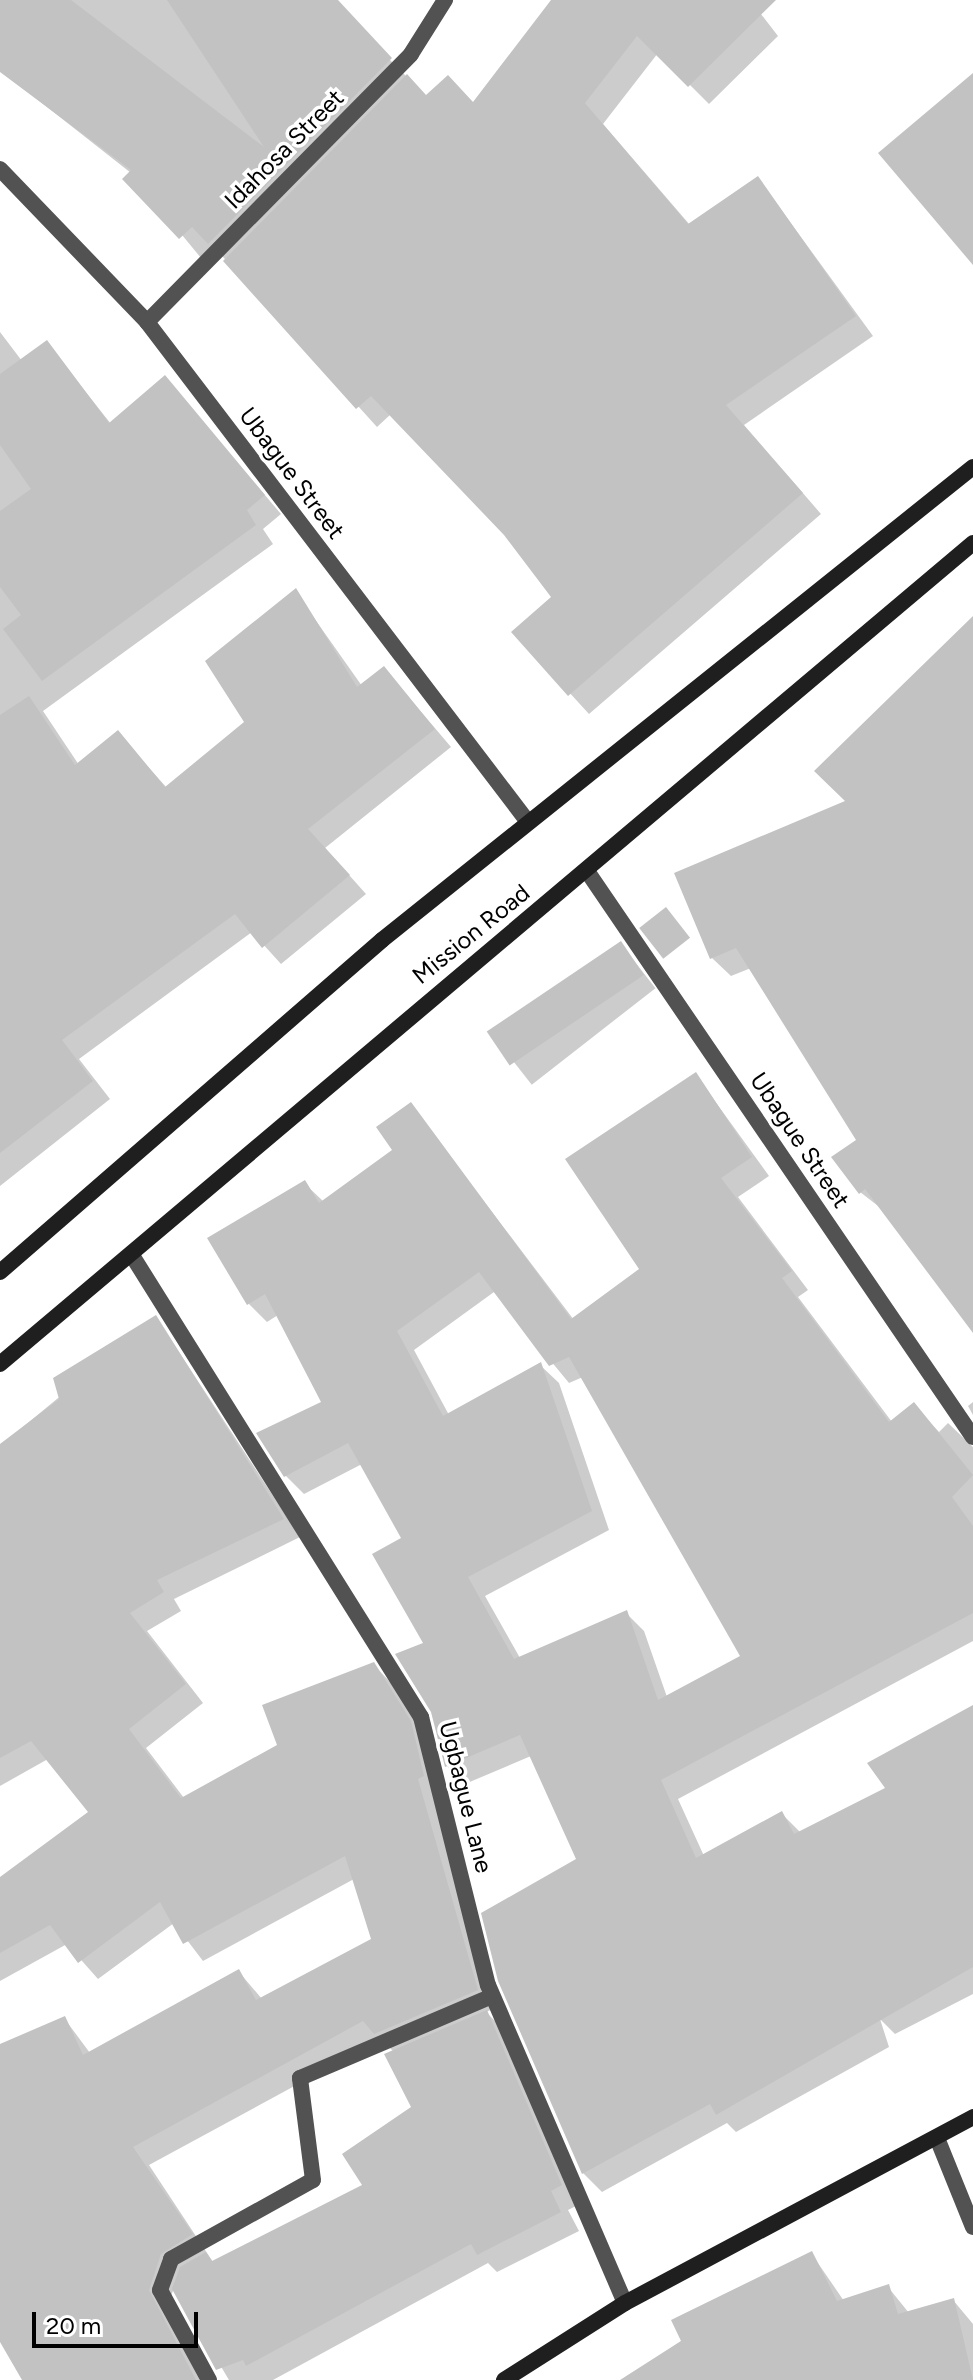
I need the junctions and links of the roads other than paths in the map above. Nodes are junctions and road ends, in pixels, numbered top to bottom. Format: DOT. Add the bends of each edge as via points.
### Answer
graph roads {
  1 [pos="445,0"];
  2 [pos="0,169"];
  3 [pos="147,322"];
  4 [pos="973,467"];
  5 [pos="973,543"];
  6 [pos="528,822"];
  7 [pos="587,871"];
  8 [pos="133,1257"];
  9 [pos="0,1272"];
  10 [pos="0,1364"];
  11 [pos="973,1437"];
  12 [pos="492,1996"];
  13 [pos="973,2117"];
  14 [pos="937,2138"];
  15 [pos="973,2227"];
  16 [pos="625,2303"];
  17 [pos="209,2380"];
  18 [pos="504,2380"];
  1 -- 3 [label="street, Idahosa Street" via="411,54"];
  2 -- 3 [label="street, Ubague Street"];
  3 -- 6 [label="street, Ubague Street"];
  4 -- 6 [label="street"];
  5 -- 7 [label="street, Mission Road"];
  6 -- 9 [label="street"];
  7 -- 8 [label="street, Mission Road"];
  7 -- 11 [label="street, Ubague Street"];
  8 -- 10 [label="street, Mission Road"];
  8 -- 12 [label="street, Ugbague Lane" via="421,1717"];
  12 -- 16 [label="street, Ugbague Lane"];
  12 -- 17 [label="street" via="300,2078 313,2180 171,2259 160,2290"];
  13 -- 14 [label="street"];
  14 -- 15 [label="street"];
  14 -- 16 [label="street"];
  16 -- 18 [label="street"];
}
